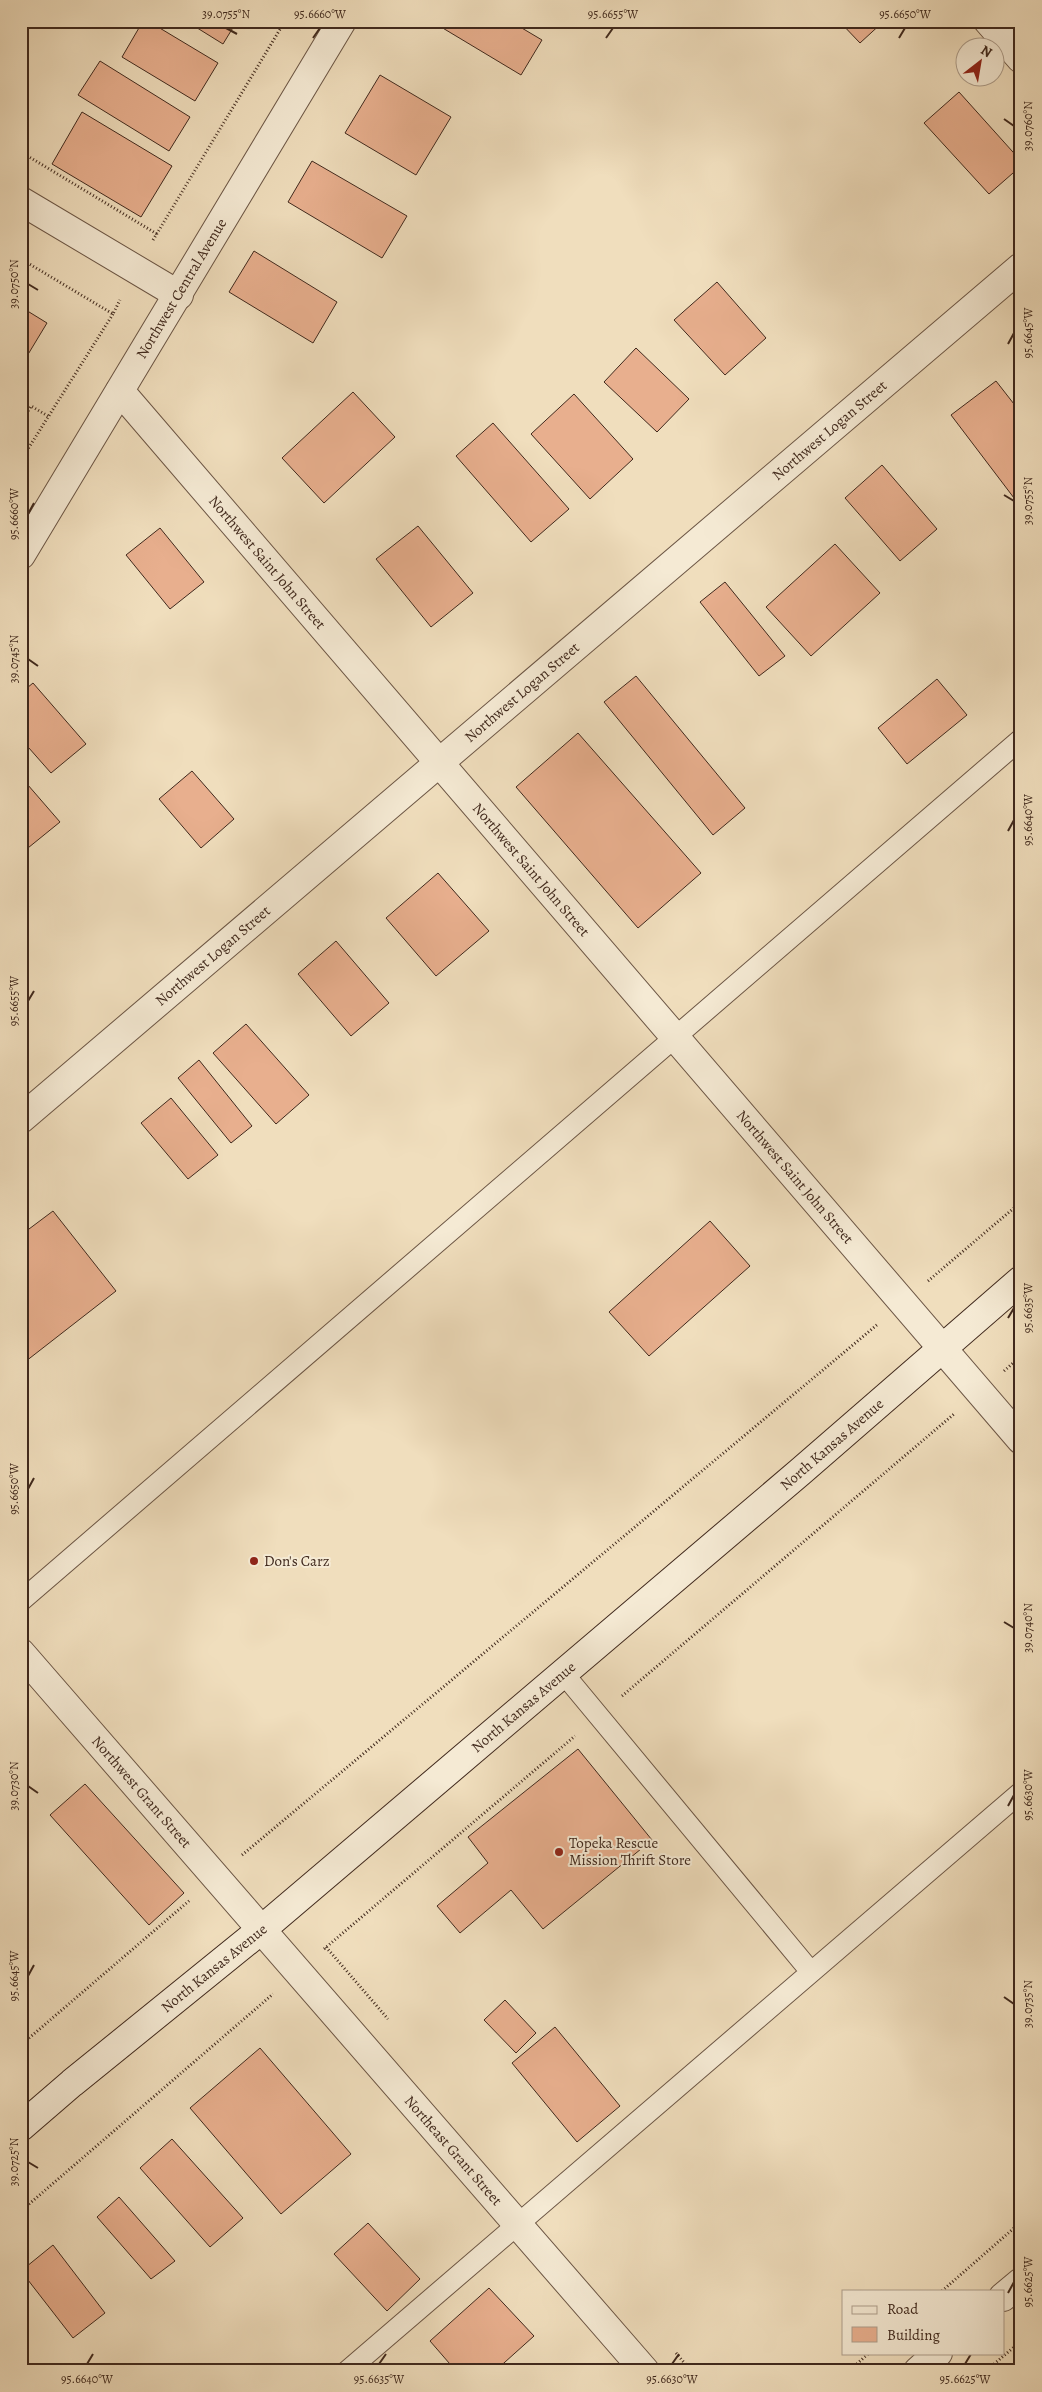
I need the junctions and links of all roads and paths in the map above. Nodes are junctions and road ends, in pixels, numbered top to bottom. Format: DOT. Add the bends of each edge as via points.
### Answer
graph roads {
  1 [pos="285,21"];
  2 [pos="342,21"];
  3 [pos="988,21"];
  4 [pos="1021,59"];
  5 [pos="21,152"];
  6 [pos="21,201"];
  7 [pos="1021,267"];
  8 [pos="179,295"];
  9 [pos="113,314"];
  10 [pos="120,391"];
  11 [pos="48,416"];
  12 [pos="21,423"];
  13 [pos="21,460"];
  14 [pos="21,555"];
  15 [pos="1021,739"];
  16 [pos="438,762"];
  17 [pos="676,1038"];
  18 [pos="21,1119"];
  19 [pos="1021,1202"];
  20 [pos="1021,1280"];
  21 [pos="903,1302"];
  22 [pos="943,1348"];
  23 [pos="1021,1356"];
  24 [pos="980,1392"];
  25 [pos="1021,1440"];
  26 [pos="21,1601"];
  27 [pos="21,1653"];
  28 [pos="563,1673"];
  29 [pos="600,1715"];
  30 [pos="1021,1792"];
  31 [pos="216,1877"];
  32 [pos="261,1930"];
  33 [pos="811,1972"];
  34 [pos="298,1973"];
  35 [pos="21,2045"];
  36 [pos="21,2127"];
  37 [pos="21,2211"];
  38 [pos="1021,2222"];
  39 [pos="518,2225"];
  40 [pos="1021,2282"];
  41 [pos="943,2290"];
  42 [pos="1004,2296"];
  43 [pos="1021,2342"];
  44 [pos="868,2354"];
  45 [pos="937,2354"];
  46 [pos="346,2371"];
  47 [pos="645,2371"];
  48 [pos="849,2371"];
  49 [pos="918,2371"];
  50 [pos="986,2371"];
  1 -- 5 [label="path" via="157,234"];
  2 -- 8 [label="street, Northwest Central Avenue"];
  3 -- 4 [label="street"];
  6 -- 8 [label="street"];
  7 -- 16 [label="street, Northwest Logan Street"];
  8 -- 10 [label="street, Northwest Central Avenue"];
  9 -- 11 [label="path"];
  10 -- 14 [label="street, Northwest Central Avenue"];
  10 -- 16 [label="street, Northwest Saint John Street"];
  11 -- 12 [label="path" via="31,406"];
  11 -- 13 [label="path"];
  15 -- 17 [label="lane"];
  16 -- 17 [label="street, Northwest Saint John Street"];
  16 -- 18 [label="street, Northwest Logan Street"];
  17 -- 21 [label="street, Northwest Saint John Street"];
  17 -- 26 [label="lane"];
  19 -- 21 [label="path"];
  20 -- 22 [label="street, North Kansas Avenue"];
  21 -- 22 [label="street, Northwest Saint John Street"];
  21 -- 31 [label="path"];
  22 -- 24 [label="street, Northwest Saint John Street"];
  22 -- 28 [label="street, North Kansas Avenue"];
  23 -- 24 [label="path"];
  24 -- 25 [label="street, Northwest Saint John Street"];
  24 -- 29 [label="path"];
  27 -- 31 [label="street, Northwest Grant Street"];
  28 -- 29 [label="lane"];
  28 -- 32 [label="street, North Kansas Avenue"];
  29 -- 33 [label="lane"];
  29 -- 34 [label="path"];
  30 -- 33 [label="lane"];
  31 -- 32 [label="street, Northwest Grant Street"];
  31 -- 35 [label="path"];
  32 -- 34 [label="street, Northeast Grant Street"];
  32 -- 36 [label="street, North Kansas Avenue"];
  33 -- 39 [label="lane"];
  34 -- 37 [label="path"];
  34 -- 39 [label="street, Northeast Grant Street"];
  38 -- 41 [label="path"];
  39 -- 46 [label="lane"];
  39 -- 47 [label="street, Northeast Grant Street"];
  40 -- 42 [label="street"];
  43 -- 50 [label="path"];
  44 -- 48 [label="path"];
  45 -- 49 [label="street"];
}
